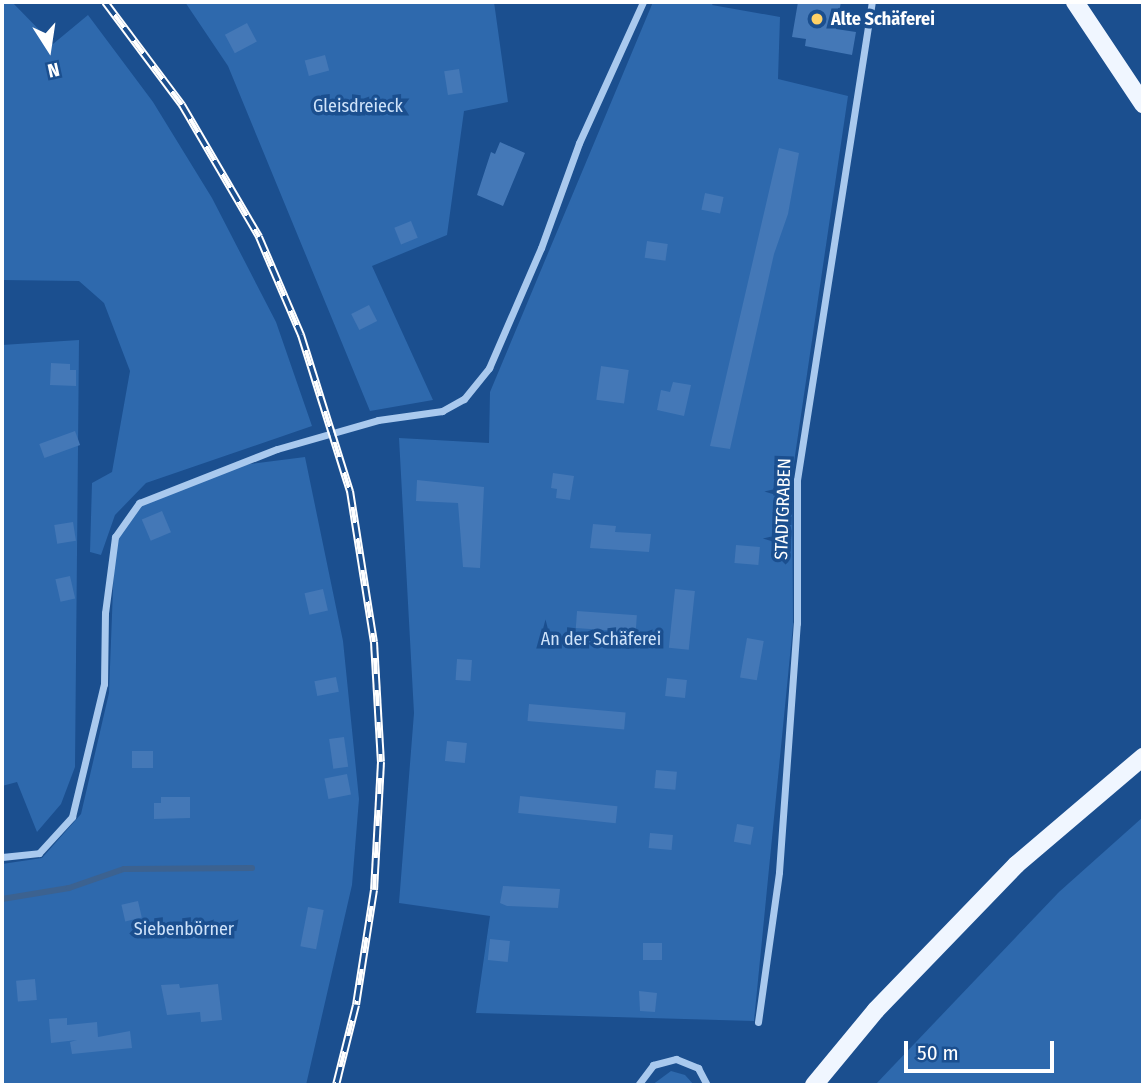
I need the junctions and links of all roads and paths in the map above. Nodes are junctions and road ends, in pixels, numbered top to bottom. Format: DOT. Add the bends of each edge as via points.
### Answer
graph roads {
  1 [pos="643,2"];
  2 [pos="872,2"];
  3 [pos="1075,2"];
  4 [pos="1143,104"];
  5 [pos="1143,757"];
  6 [pos="2,857"];
  7 [pos="758,1022"];
  8 [pos="638,1085"];
  9 [pos="707,1085"];
  10 [pos="814,1085"];
  1 -- 6 [label="street" via="579,143 541,248 489,368 464,399 442,411 378,420 277,449 139,503 115,537 105,613 104,684 72,817 39,853"];
  2 -- 7 [label="street, STADTGRABEN" via="797,480 795,651 779,872"];
  3 -- 4 [label="main road"];
  5 -- 10 [label="main road" via="1016,865 876,1010"];
  8 -- 9 [label="street" via="653,1065 676,1059 698,1068"];
}
